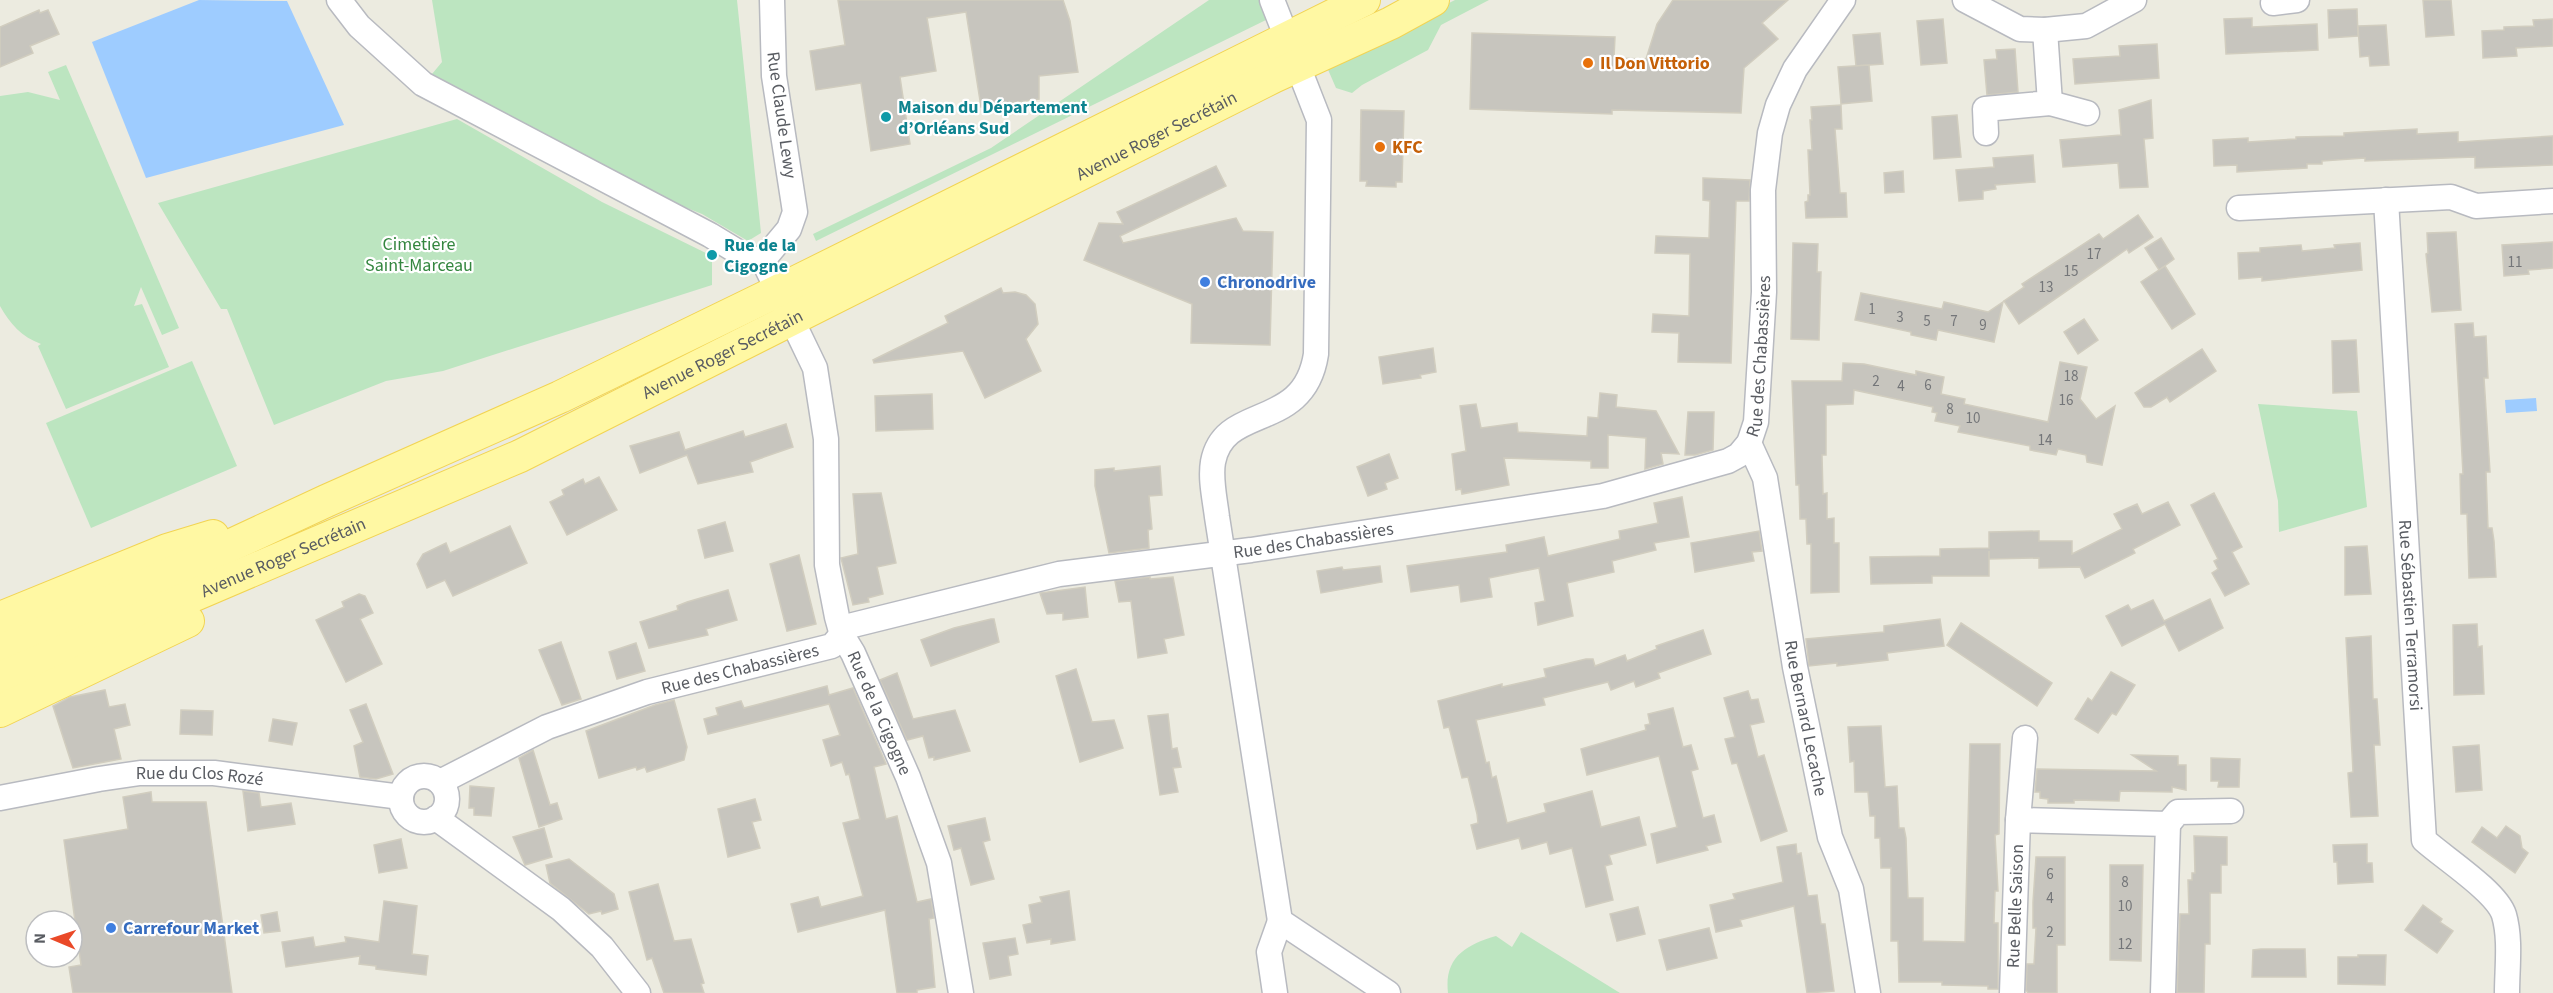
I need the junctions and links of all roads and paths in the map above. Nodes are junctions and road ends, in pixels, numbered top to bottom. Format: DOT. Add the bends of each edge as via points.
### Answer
graph roads {
  1 [pos="339,0"];
  2 [pos="772,0"];
  3 [pos="1272,0"];
  4 [pos="1364,0"];
  5 [pos="1432,0"];
  6 [pos="1843,0"];
  7 [pos="1965,0"];
  8 [pos="2134,0"];
  9 [pos="2045,30"];
  10 [pos="1293,52"];
  11 [pos="2050,103"];
  12 [pos="2087,113"];
  13 [pos="1986,133"];
  14 [pos="2386,200"];
  15 [pos="2553,201"];
  16 [pos="2239,208"];
  17 [pos="763,260"];
  18 [pos="778,291"];
  19 [pos="791,321"];
  20 [pos="1749,443"];
  21 [pos="326,501"];
  22 [pos="299,553"];
  23 [pos="1222,554"];
  24 [pos="0,618"];
  25 [pos="842,635"];
  26 [pos="0,650"];
  27 [pos="0,678"];
  28 [pos="0,711"];
  29 [pos="2025,738"];
  30 [pos="440,782"];
  31 [pos="401,797"];
  32 [pos="0,798"];
  33 [pos="2231,811"];
  34 [pos="436,818"];
  35 [pos="2018,820"];
  36 [pos="2168,824"];
  37 [pos="1280,921"];
  38 [pos="638,993"];
  39 [pos="961,993"];
  40 [pos="1275,993"];
  41 [pos="1388,993"];
  42 [pos="1868,993"];
  43 [pos="2012,993"];
  44 [pos="2163,993"];
  45 [pos="2507,993"];
  1 -- 17 [label="street" via="359,26 423,84 748,258"];
  2 -- 17 [label="street, Rue Claude Lewy" via="772,58 795,212 789,229"];
  3 -- 10 [label="street"];
  4 -- 10 [label="main road, Avenue Roger Secrétain"];
  5 -- 10 [label="main road, Avenue Roger Secrétain" via="1391,23"];
  6 -- 20 [label="street, Rue des Chabassières" via="1795,69 1770,133 1763,190 1762,347 1756,422"];
  7 -- 9 [label="street" via="2020,29"];
  8 -- 9 [label="street" via="2086,26"];
  9 -- 11 [label="street"];
  10 -- 18 [label="main road, Avenue Roger Secrétain"];
  10 -- 19 [label="main road, Avenue Roger Secrétain"];
  10 -- 23 [label="street" via="1319,120 1314,363 1304,388 1293,400 1232,430 1222,439 1212,473"];
  11 -- 12 [label="street"];
  11 -- 13 [label="street" via="1985,109"];
  14 -- 15 [label="street" via="2451,197 2476,206"];
  14 -- 16 [label="street"];
  14 -- 45 [label="street, Rue Sébastien Terramorsi" via="2424,840 2495,899 2503,913 2507,929"];
  17 -- 18 [label="street, Rue de la Cigogne"];
  18 -- 19 [label="street, Rue de la Cigogne"];
  18 -- 21 [label="main road, Avenue Roger Secrétain" via="560,397"];
  19 -- 22 [label="main road, Avenue Roger Secrétain" via="520,456"];
  19 -- 25 [label="street, Rue de la Cigogne" via="815,368 826,439 827,565"];
  20 -- 23 [label="street, Rue des Chabassières" via="1740,455 1728,461 1603,496"];
  20 -- 42 [label="street, Rue Bernard Lecache" via="1766,478 1798,678 1830,837 1851,890"];
  21 -- 24 [label="main road" via="167,550"];
  21 -- 26 [label="main road, Avenue Roger Secrétain"];
  22 -- 27 [label="main road, Avenue Roger Secrétain"];
  22 -- 28 [label="main road" via="185,623"];
  23 -- 25 [label="street, Rue des Chabassières" via="1038,579 849,626"];
  23 -- 37 [label="street"];
  25 -- 30 [label="street, Rue des Chabassières" via="832,646 648,692 547,727"];
  25 -- 39 [label="street, Rue de la Cigogne" via="908,777 939,863"];
  29 -- 35 [label="street, Rue Belle Saison"];
  30 -- 31 [label="street" via="431,777 415,777"];
  30 -- 34 [label="street" via="447,801"];
  31 -- 32 [label="street, Rue du Clos Rozé" via="203,773 130,775"];
  31 -- 34 [label="street" via="414,819 422,822"];
  33 -- 36 [label="street, Rue Belle Saison" via="2178,812"];
  34 -- 38 [label="street" via="561,909 602,947"];
  35 -- 36 [label="street, Rue Belle Saison"];
  35 -- 43 [label="street, Rue Belle Saison"];
  36 -- 44 [label="street"];
  37 -- 40 [label="street" via="1269,952"];
  37 -- 41 [label="street"];
}
